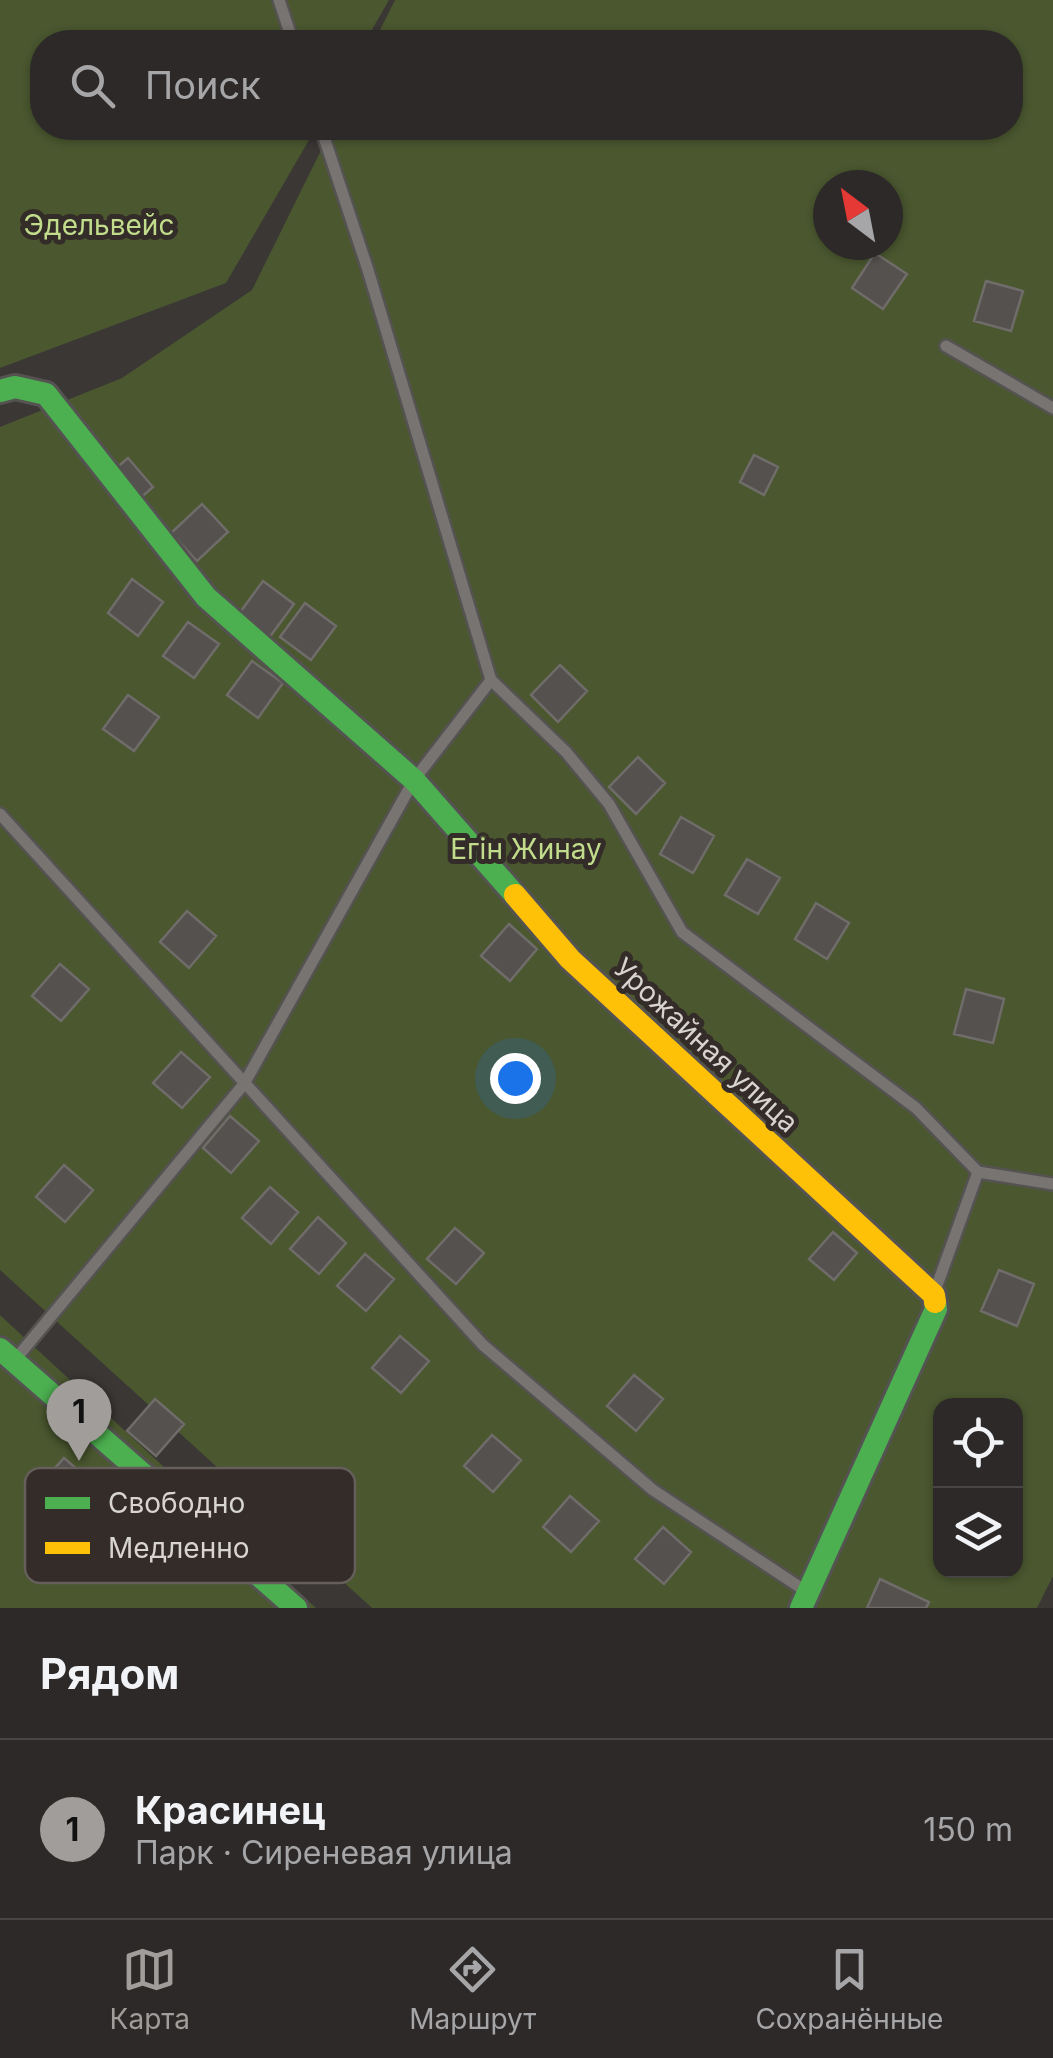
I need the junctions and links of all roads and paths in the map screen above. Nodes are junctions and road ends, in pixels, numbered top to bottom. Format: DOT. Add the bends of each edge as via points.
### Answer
graph roads {
  1 [pos="279,0"];
  2 [pos="289,30"];
  3 [pos="325,140"];
  4 [pos="946,346"];
  5 [pos="0,392"];
  6 [pos="1053,408"];
  7 [pos="491,680"];
  8 [pos="414,780"];
  9 [pos="0,814"];
  10 [pos="244,1084"];
  11 [pos="978,1172"];
  12 [pos="1053,1184"];
  13 [pos="934,1296"];
  14 [pos="7,1356"];
  15 [pos="135,1468"];
  16 [pos="267,1583"];
  17 [pos="804,1600"];
  18 [pos="296,1608"];
  1 -- 2 [label="lane"];
  3 -- 7 [label="lane"];
  4 -- 6 [label="lane"];
  5 -- 8 [label="street, Урожайная улица" via="15,387 46,394 206,597"];
  7 -- 8 [label="lane"];
  7 -- 11 [label="lane" via="609,804 682,932 916,1108"];
  8 -- 10 [label="lane"];
  8 -- 13 [label="street, Урожайная улица" via="570,960"];
  9 -- 10 [label="lane"];
  10 -- 14 [label="lane"];
  10 -- 17 [label="lane" via="483,1345 653,1490"];
  11 -- 12 [label="lane"];
  11 -- 13 [label="lane"];
  13 -- 17 [label="street" via="936,1309"];
  14 -- 15 [label="street"];
  16 -- 18 [label="street"];
}
